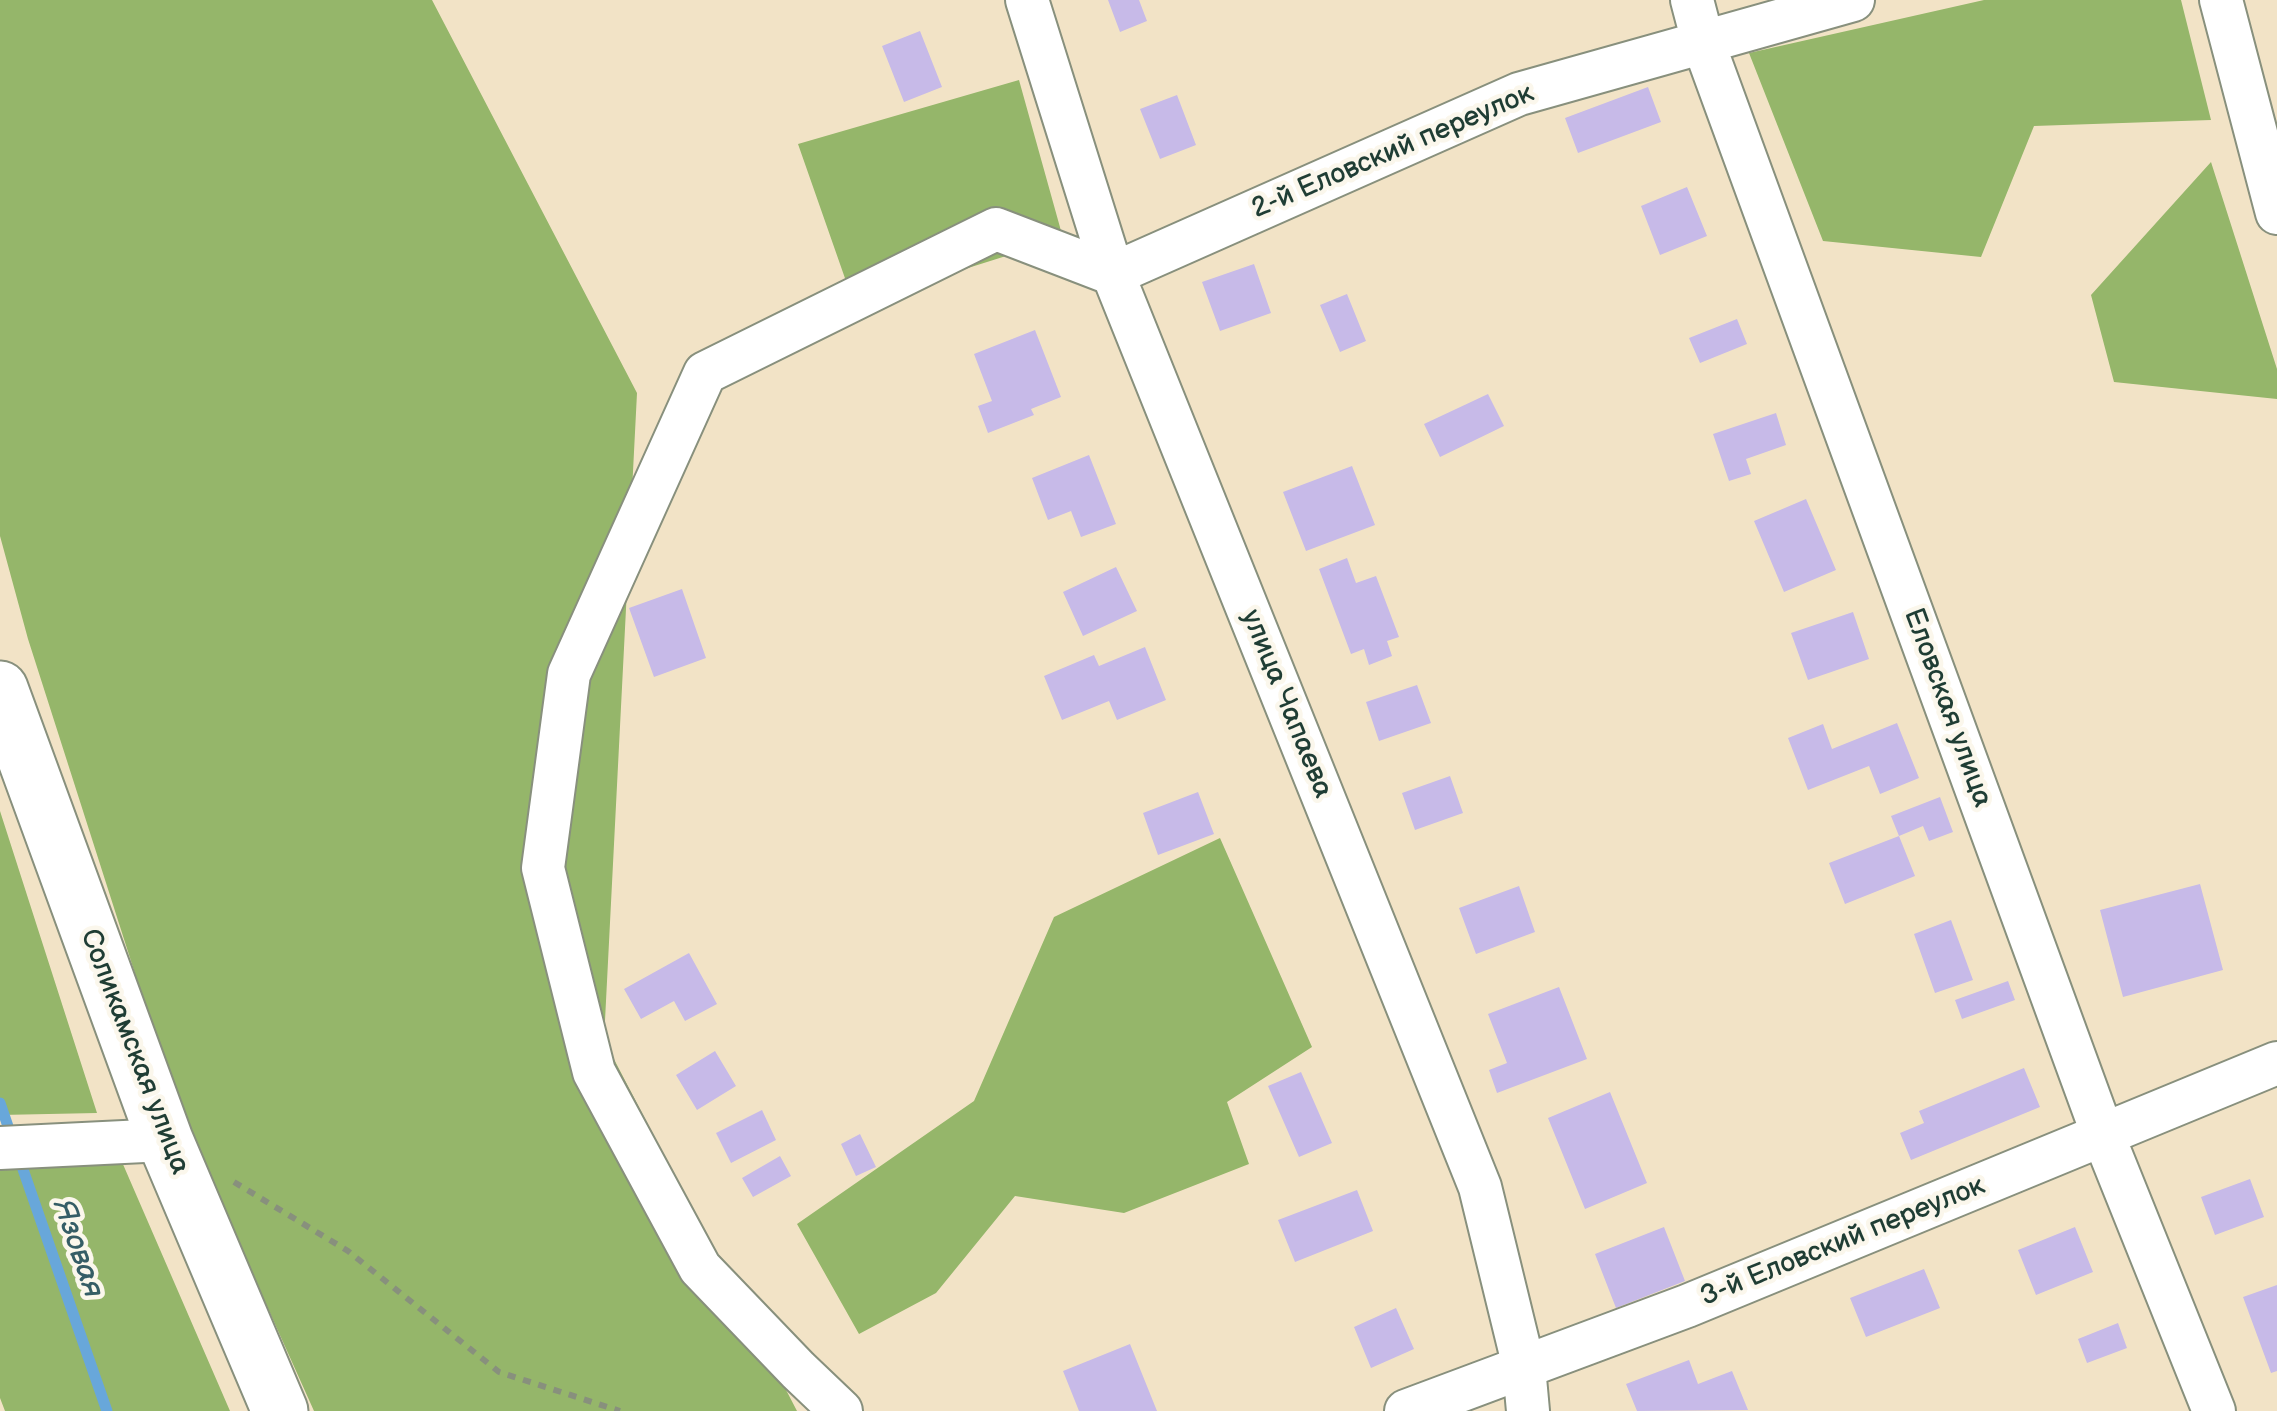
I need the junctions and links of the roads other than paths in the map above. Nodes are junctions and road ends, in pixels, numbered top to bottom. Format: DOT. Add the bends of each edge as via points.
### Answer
graph roads {
  1 [pos="1028,0"];
  2 [pos="1692,0"];
  3 [pos="1854,0"];
  4 [pos="2221,0"];
  5 [pos="1703,42"];
  6 [pos="2277,213"];
  7 [pos="1114,274"];
  8 [pos="0,689"];
  9 [pos="2277,1063"];
  10 [pos="2103,1135"];
  11 [pos="165,1140"];
  12 [pos="0,1148"];
  13 [pos="1524,1367"];
  14 [pos="280,1411"];
  15 [pos="841,1411"];
  16 [pos="1406,1411"];
  17 [pos="1528,1411"];
  18 [pos="2214,1411"];
  1 -- 7 [label="street, улица Чапаева"];
  2 -- 5 [label="street, Еловская улица"];
  3 -- 5 [label="street, 2-й Еловский переулок"];
  4 -- 6 [label="street"];
  5 -- 7 [label="street, 2-й Еловский переулок" via="1518,94"];
  5 -- 10 [label="street, Еловская улица"];
  7 -- 13 [label="street, улица Чапаева" via="1480,1187"];
  7 -- 15 [label="street" via="996,229 705,372 569,674 542,868 594,1072 700,1268"];
  8 -- 11 [label="main road, Соликамская улица"];
  9 -- 10 [label="street, 3-й Еловский переулок"];
  10 -- 13 [label="street, 3-й Еловский переулок"];
  10 -- 18 [label="street, Еловская улица"];
  11 -- 12 [label="street"];
  11 -- 14 [label="main road, Соликамская улица"];
  13 -- 16 [label="street, 3-й Еловский переулок"];
  13 -- 17 [label="street, улица Чапаева"];
}
